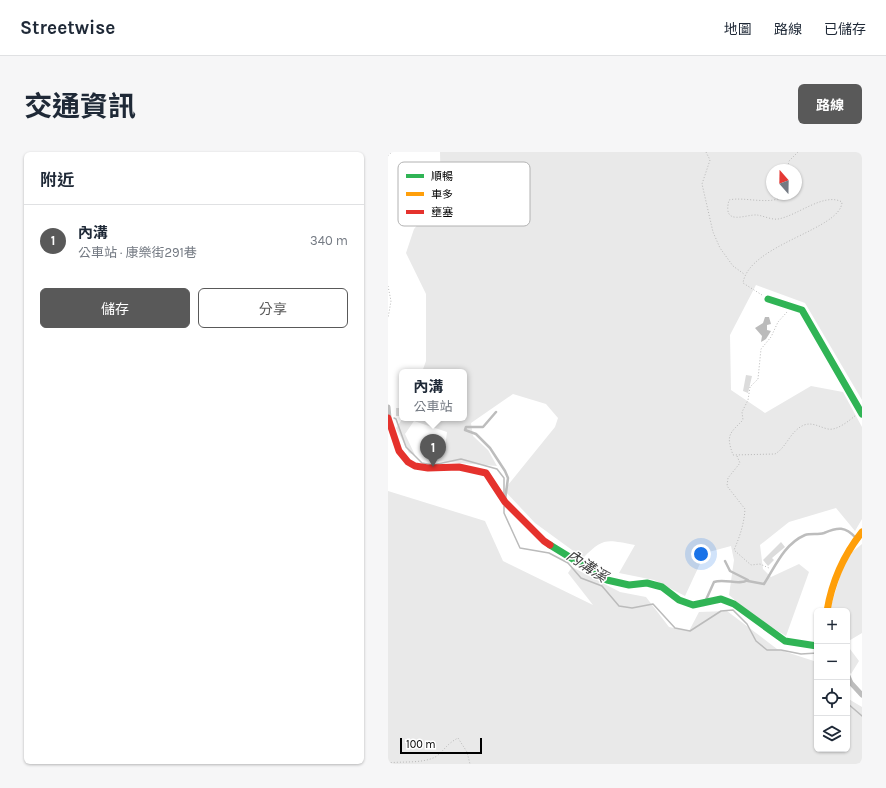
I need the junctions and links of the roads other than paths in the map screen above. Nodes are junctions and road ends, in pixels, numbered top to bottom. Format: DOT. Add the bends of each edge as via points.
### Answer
graph roads {
  1 [pos="768,299"];
  2 [pos="388,407"];
  3 [pos="496,412"];
  4 [pos="861,413"];
  5 [pos="388,418"];
  6 [pos="505,502"];
  7 [pos="862,532"];
  8 [pos="857,538"];
  9 [pos="724,561"];
  10 [pos="748,581"];
  11 [pos="704,604"];
  12 [pos="828,608"];
  13 [pos="814,646"];
  14 [pos="850,680"];
  15 [pos="862,694"];
  1 -- 4 [label="street" via="802,310"];
  2 -- 5 [label="street"];
  3 -- 6 [label="lane" via="484,427 466,427 466,430 476,434 490,448 505,470 508,478"];
  5 -- 6 [label="street" via="402,455 414,466 425,470 460,467 486,473"];
  6 -- 11 [label="street" via="544,541 607,580 629,584 647,583 662,587 679,600 693,605"];
  7 -- 8 [label="street"];
  8 -- 10 [label="lane" via="849,530 840,528 821,534 805,535 776,561 764,584"];
  8 -- 12 [label="street" via="847,550 837,570"];
  9 -- 10 [label="lane" via="730,571"];
  10 -- 11 [label="lane" via="714,582"];
  11 -- 13 [label="street" via="721,599 734,604 785,641"];
  14 -- 15 [label="street"];
}
